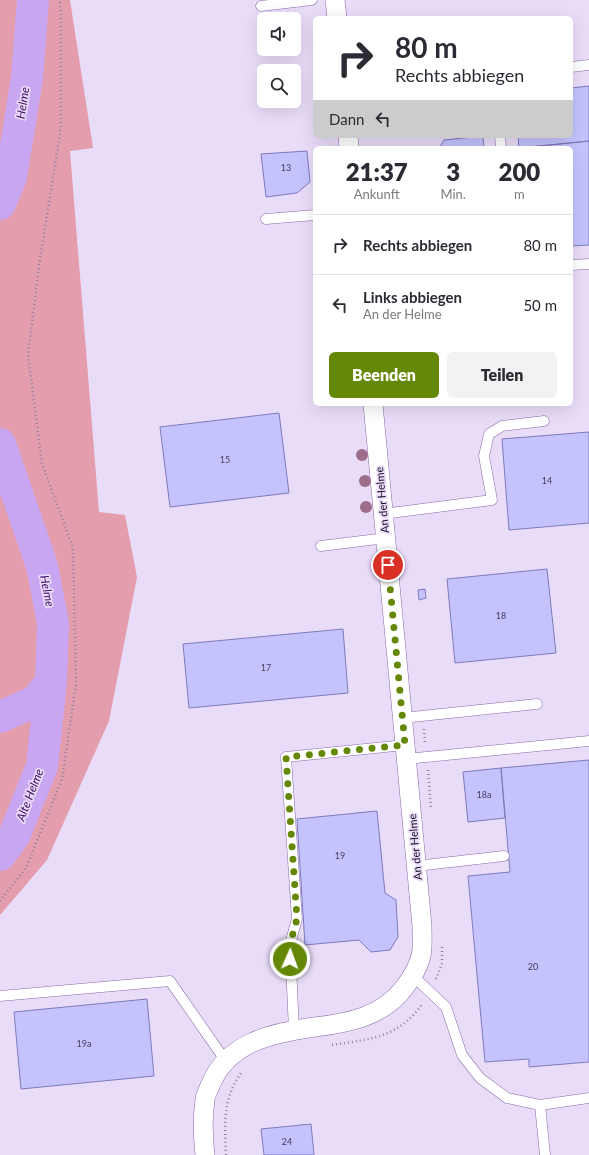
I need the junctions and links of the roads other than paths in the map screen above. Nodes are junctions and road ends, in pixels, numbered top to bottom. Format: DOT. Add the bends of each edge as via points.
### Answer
graph roads {
  1 [pos="312,0"];
  2 [pos="335,0"];
  3 [pos="261,6"];
  4 [pos="337,16"];
  5 [pos="589,65"];
  6 [pos="573,67"];
  7 [pos="313,214"];
  8 [pos="266,219"];
  9 [pos="589,264"];
  10 [pos="573,266"];
  11 [pos="373,406"];
  12 [pos="544,421"];
  13 [pos="383,514"];
  14 [pos="386,538"];
  15 [pos="321,546"];
  16 [pos="537,704"];
  17 [pos="402,718"];
  18 [pos="589,741"];
  19 [pos="406,752"];
  20 [pos="504,856"];
  21 [pos="416,866"];
  22 [pos="413,976"];
  23 [pos="0,996"];
  24 [pos="294,1030"];
  25 [pos="225,1060"];
  26 [pos="589,1098"];
  27 [pos="540,1105"];
  28 [pos="205,1155"];
  29 [pos="545,1155"];
  1 -- 3 [label="lane"];
  2 -- 4 [label="street"];
  5 -- 6 [label="lane"];
  7 -- 8 [label="lane"];
  9 -- 10 [label="lane"];
  11 -- 13 [label="street, An der Helme"];
  12 -- 13 [label="lane" via="502,426 489,434 484,456 492,500"];
  13 -- 14 [label="street, An der Helme"];
  14 -- 15 [label="lane"];
  14 -- 17 [label="street, An der Helme"];
  16 -- 17 [label="lane"];
  17 -- 19 [label="street, An der Helme"];
  18 -- 19 [label="lane" via="427,757"];
  19 -- 21 [label="street, An der Helme"];
  19 -- 24 [label="lane" via="286,757 297,919 290,944"];
  20 -- 21 [label="lane"];
  21 -- 22 [label="street, An der Helme" via="422,926 421,956"];
  22 -- 24 [label="street, An der Helme" via="383,1008 365,1018"];
  22 -- 27 [label="lane" via="446,1007 462,1055 480,1078 506,1098"];
  23 -- 25 [label="lane" via="170,981"];
  24 -- 25 [label="street, An der Helme" via="263,1038 242,1047"];
  25 -- 28 [label="street, An der Helme" via="213,1076 205,1099"];
  26 -- 27 [label="lane"];
  27 -- 29 [label="lane"];
}
